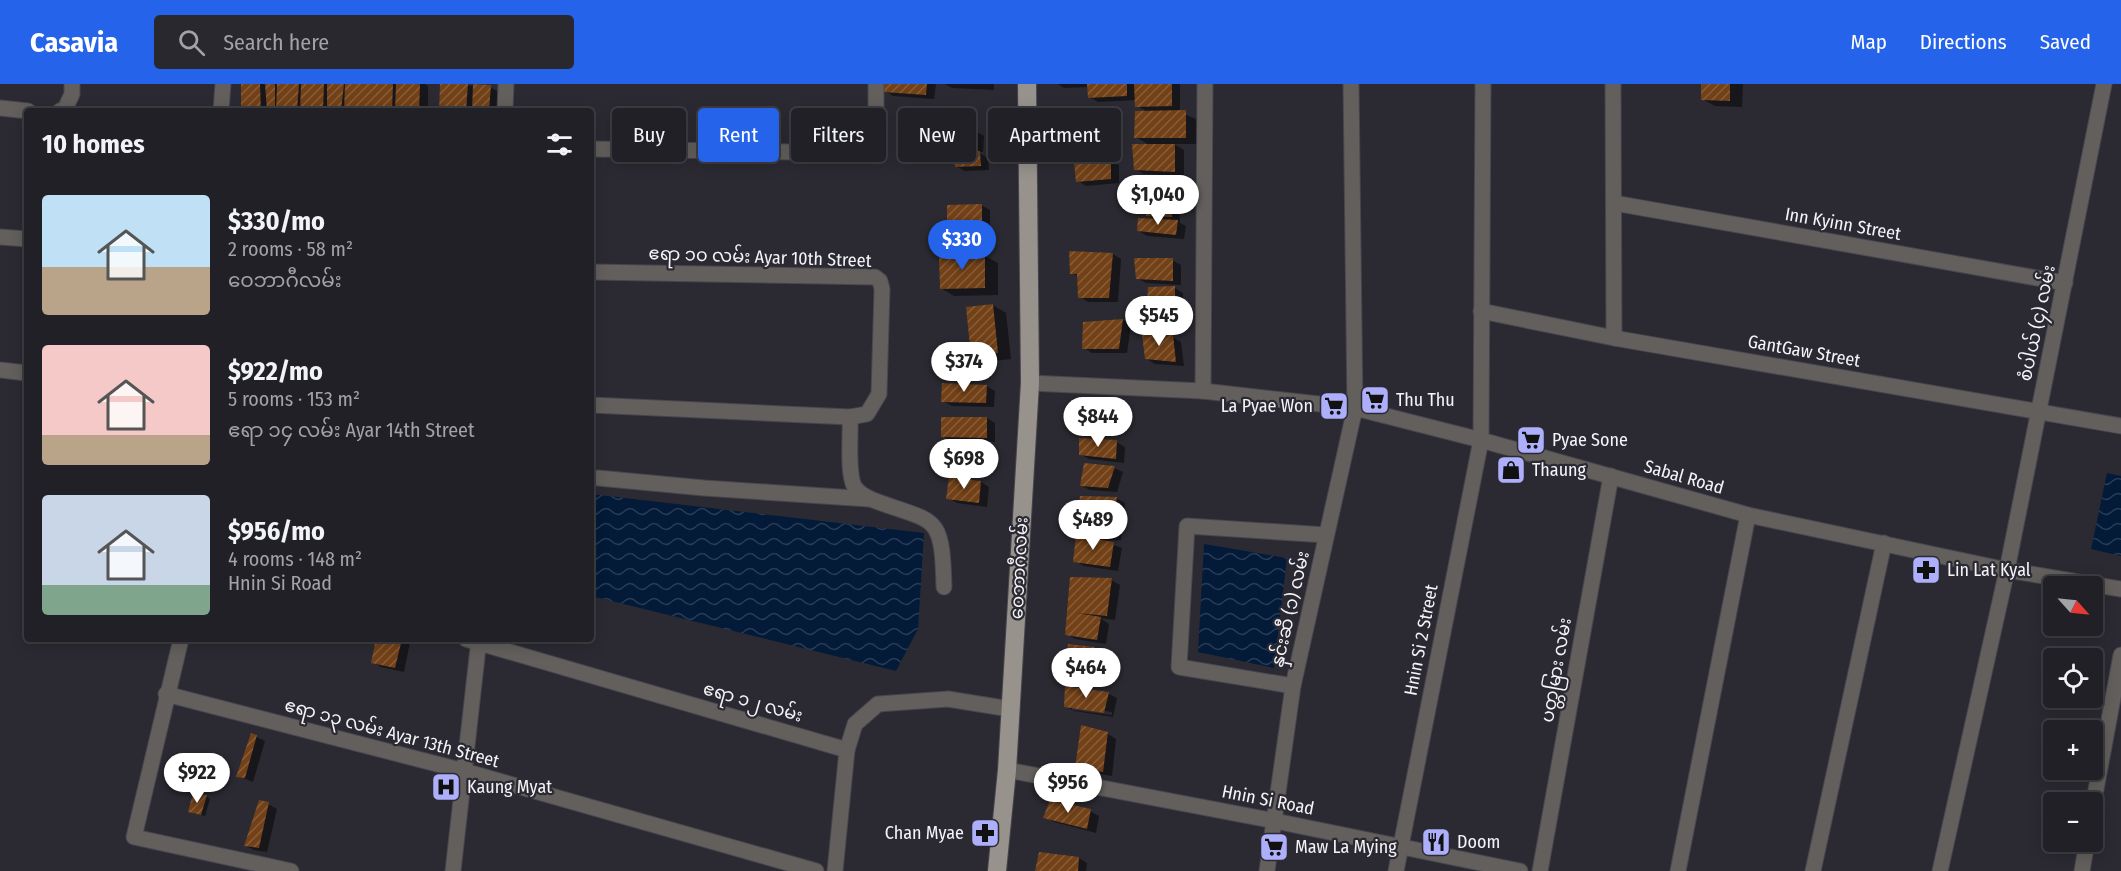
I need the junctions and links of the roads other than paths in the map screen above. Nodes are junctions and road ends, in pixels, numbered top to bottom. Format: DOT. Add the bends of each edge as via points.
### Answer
graph roads {
  1 [pos="72,84"];
  2 [pos="223,84"];
  3 [pos="506,84"];
  4 [pos="876,84"];
  5 [pos="1027,84"];
  6 [pos="1205,84"];
  7 [pos="1351,84"];
  8 [pos="1483,84"];
  9 [pos="1613,84"];
  10 [pos="2104,84"];
  11 [pos="0,108"];
  12 [pos="63,108"];
  13 [pos="221,108"];
  14 [pos="504,108"];
  15 [pos="24,111"];
  16 [pos="594,149"];
  17 [pos="1614,203"];
  18 [pos="0,237"];
  19 [pos="24,239"];
  20 [pos="594,272"];
  21 [pos="2065,283"];
  22 [pos="1482,311"];
  23 [pos="1614,338"];
  24 [pos="0,370"];
  25 [pos="24,373"];
  26 [pos="1030,383"];
  27 [pos="1203,391"];
  28 [pos="594,405"];
  29 [pos="1355,408"];
  30 [pos="2038,412"];
  31 [pos="850,417"];
  32 [pos="2121,426"];
  33 [pos="1481,440"];
  34 [pos="1611,476"];
  35 [pos="598,478"];
  36 [pos="869,498"];
  37 [pos="1748,515"];
  38 [pos="1326,535"];
  39 [pos="1884,543"];
  40 [pos="2007,570"];
  41 [pos="944,587"];
  42 [pos="2121,589"];
  43 [pos="180,642"];
  44 [pos="474,642"];
  45 [pos="481,642"];
  46 [pos="2121,655"];
  47 [pos="1293,686"];
  48 [pos="166,694"];
  49 [pos="1010,709"];
  50 [pos="847,750"];
  51 [pos="1007,770"];
  52 [pos="464,771"];
  53 [pos="2096,792"];
  54 [pos="1275,821"];
  55 [pos="1400,847"];
  56 [pos="2085,852"];
  57 [pos="291,871"];
  58 [pos="453,871"];
  59 [pos="816,871"];
  60 [pos="835,871"];
  61 [pos="997,871"];
  62 [pos="1267,871"];
  63 [pos="1396,871"];
  64 [pos="1520,871"];
  65 [pos="1540,871"];
  66 [pos="1678,871"];
  67 [pos="1812,871"];
  68 [pos="1940,871"];
  69 [pos="2082,871"];
  1 -- 12 [label="street" via="72,94"];
  2 -- 13 [label="street"];
  3 -- 14 [label="street"];
  4 -- 16 [label="street" via="876,126 870,146 857,153"];
  5 -- 26 [label="main road, ဝေဘာဂီလမ်း"];
  6 -- 27 [label="street"];
  7 -- 29 [label="street, နှင်းဆီ (၁) လမ်း"];
  8 -- 22 [label="street, Hnin Si 2 Street"];
  9 -- 17 [label="street"];
  10 -- 21 [label="street, စံပါယ် (၄) လမ်း"];
  11 -- 15 [label="street"];
  17 -- 21 [label="street, Inn Kyinn Street"];
  17 -- 23 [label="street"];
  18 -- 19 [label="street"];
  20 -- 31 [label="street, ဧရာ ၁၀ လမ်း Ayar 10th Street" via="878,279 882,285 879,394 870,412"];
  21 -- 30 [label="street, စံပါယ် (၄) လမ်း"];
  22 -- 23 [label="street, GantGaw Street"];
  22 -- 33 [label="street, Hnin Si 2 Street"];
  23 -- 30 [label="street, GantGaw Street"];
  24 -- 25 [label="street"];
  26 -- 27 [label="street, Sabal Road"];
  26 -- 49 [label="main road, ဝေဘာဂီလမ်း"];
  27 -- 29 [label="street, Sabal Road"];
  28 -- 31 [label="street"];
  29 -- 33 [label="street, Sabal Road"];
  29 -- 38 [label="street, နှင်းဆီ (၁) လမ်း"];
  30 -- 32 [label="street, GantGaw Street"];
  30 -- 40 [label="street, စံပါယ် (၄) လမ်း"];
  31 -- 36 [label="street" via="850,475 858,492"];
  33 -- 34 [label="street, Sabal Road"];
  33 -- 55 [label="street, Hnin Si 2 Street"];
  34 -- 37 [label="street, Sabal Road"];
  34 -- 65 [label="street, ပတ္တမြား လမ်း"];
  35 -- 36 [label="street"];
  36 -- 41 [label="street" via="917,513 933,524 943,554"];
  37 -- 39 [label="street, Sabal Road"];
  37 -- 66 [label="street"];
  38 -- 47 [label="street, နှင်းဆီ (၁) လမ်း"];
  38 -- 47 [label="street" via="1187,526 1179,667"];
  39 -- 40 [label="street, Sabal Road"];
  39 -- 67 [label="street"];
  40 -- 42 [label="street, Sabal Road"];
  40 -- 68 [label="street, စံပါယ် (၄) လမ်း"];
  43 -- 48 [label="street"];
  44 -- 52 [label="street"];
  45 -- 50 [label="street, ဧရာ ၁၂ လမ်း"];
  46 -- 53 [label="street"];
  47 -- 54 [label="street, နှင်းဆီ (၁) လမ်း"];
  48 -- 52 [label="street, ဧရာ ၁၃ လမ်း Ayar 13th Street"];
  48 -- 57 [label="street" via="134,837"];
  49 -- 50 [label="street" via="948,699 878,704 855,724"];
  49 -- 51 [label="main road, ဝေဘာဂီလမ်း"];
  50 -- 60 [label="street"];
  51 -- 54 [label="street, Hnin Si Road"];
  51 -- 61 [label="main road, ဝေဘာဂီလမ်း"];
  52 -- 58 [label="street"];
  52 -- 59 [label="street, ဧရာ ၁၃ လမ်း Ayar 13th Street"];
  54 -- 55 [label="street, Hnin Si Road"];
  54 -- 62 [label="street, နှင်းဆီ (၁) လမ်း"];
  55 -- 63 [label="street, Hnin Si 2 Street"];
  55 -- 64 [label="street, Hnin Si Road"];
  56 -- 69 [label="street"];
}
